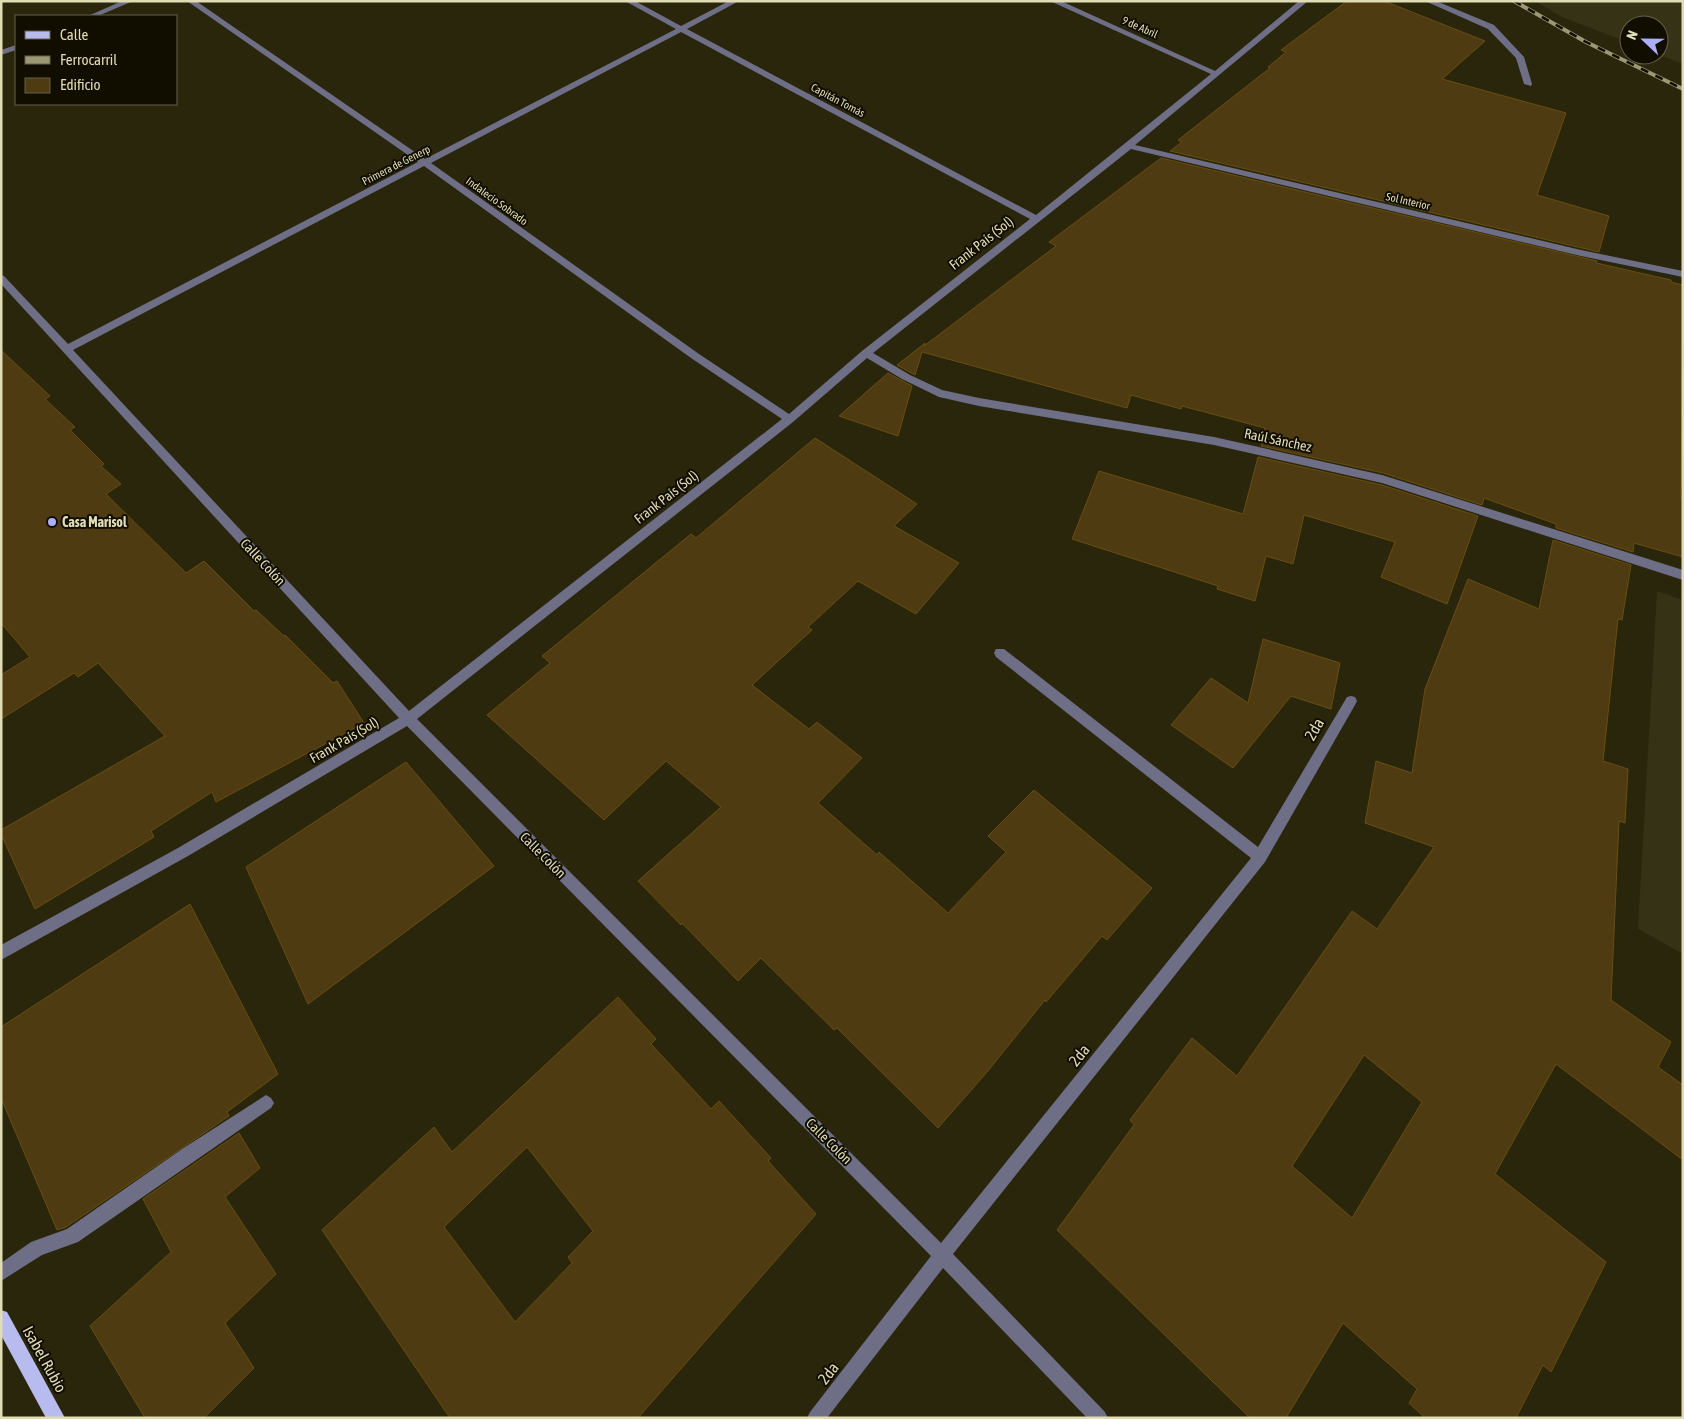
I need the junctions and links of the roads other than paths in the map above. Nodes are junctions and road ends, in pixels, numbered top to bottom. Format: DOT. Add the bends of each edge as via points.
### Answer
graph roads {
  1 [pos="129,1"];
  2 [pos="191,1"];
  3 [pos="629,1"];
  4 [pos="735,1"];
  5 [pos="1054,1"];
  6 [pos="1304,1"];
  7 [pos="1429,1"];
  8 [pos="94,15"];
  9 [pos="682,29"];
  10 [pos="15,47"];
  11 [pos="1,53"];
  12 [pos="1216,74"];
  13 [pos="1528,84"];
  14 [pos="1129,146"];
  15 [pos="425,163"];
  16 [pos="1036,219"];
  17 [pos="1683,274"];
  18 [pos="1,278"];
  19 [pos="67,349"];
  20 [pos="866,353"];
  21 [pos="789,419"];
  22 [pos="1683,575"];
  23 [pos="1000,653"];
  24 [pos="1351,700"];
  25 [pos="408,719"];
  26 [pos="1260,856"];
  27 [pos="1,952"];
  28 [pos="266,1103"];
  29 [pos="942,1255"];
  30 [pos="1,1273"];
  31 [pos="1,1318"];
  32 [pos="56,1418"];
  33 [pos="816,1418"];
  34 [pos="1099,1418"];
  1 -- 8 [label="street"];
  2 -- 15 [label="street, Indalecio Sobrado"];
  3 -- 9 [label="street, Capitán Tomás"];
  4 -- 9 [label="street, Primera de Generp"];
  5 -- 12 [label="street, 9 de Abril"];
  6 -- 12 [label="street, Frank País (Sol)"];
  7 -- 13 [label="street" via="1491,27 1520,57"];
  9 -- 15 [label="street, Primera de Generp"];
  9 -- 16 [label="street, Capitán Tomás"];
  10 -- 11 [label="street"];
  12 -- 14 [label="street, Frank País (Sol)"];
  14 -- 16 [label="street, Frank País (Sol)"];
  14 -- 17 [label="street, Sol Interior" via="1581,253"];
  15 -- 19 [label="street, Primera de Generp"];
  15 -- 21 [label="street, Indalecio Sobrado" via="695,356"];
  16 -- 20 [label="street, Frank País (Sol)"];
  18 -- 19 [label="street, Calle Colón"];
  19 -- 25 [label="street, Calle Colón"];
  20 -- 21 [label="street, Frank País (Sol)"];
  20 -- 22 [label="street, Raúl Sánchez" via="939,393 1214,441 1382,478"];
  21 -- 25 [label="street, Frank País (Sol)"];
  23 -- 26 [label="street"];
  24 -- 26 [label="street, 2da"];
  25 -- 27 [label="street, Frank País (Sol)" via="183,852"];
  25 -- 29 [label="street, Calle Colón"];
  26 -- 29 [label="street, 2da"];
  28 -- 30 [label="street" via="72,1236 37,1248"];
  29 -- 33 [label="street, 2da"];
  29 -- 34 [label="street, Calle Colón"];
  31 -- 32 [label="main road, Isabel Rubio"];
}
